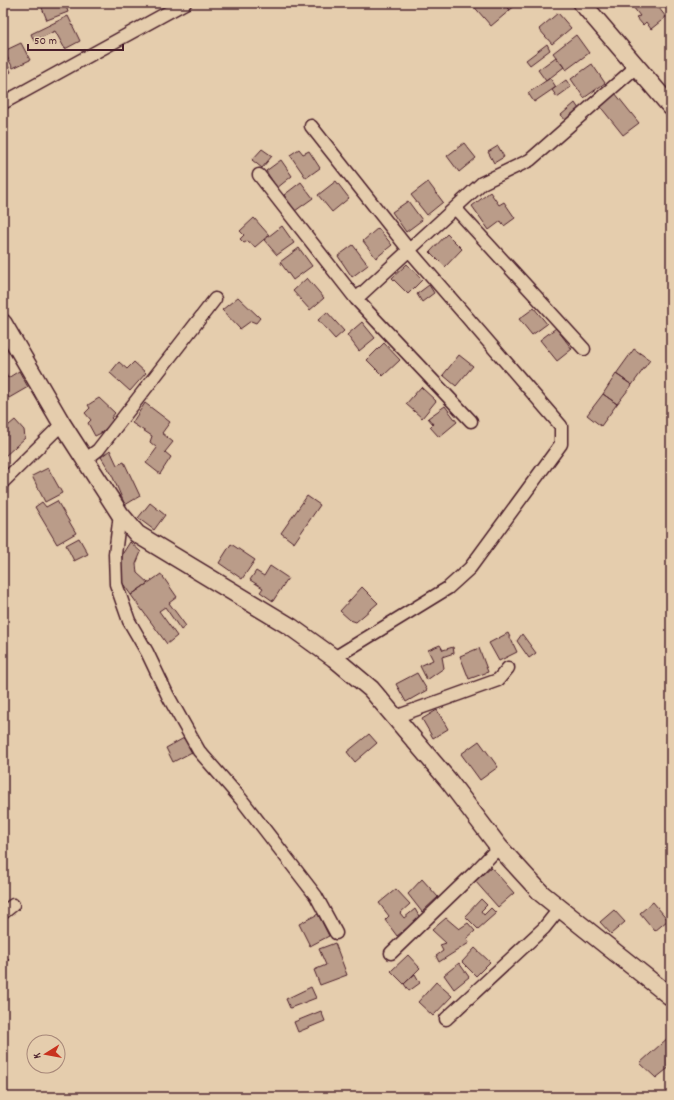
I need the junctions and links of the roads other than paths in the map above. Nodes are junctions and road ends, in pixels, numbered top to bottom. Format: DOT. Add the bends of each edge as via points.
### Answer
graph roads {
  1 [pos="185,3"];
  2 [pos="582,3"];
  3 [pos="636,67"];
  4 [pos="3,103"];
  5 [pos="671,107"];
  6 [pos="311,126"];
  7 [pos="259,175"];
  8 [pos="455,208"];
  9 [pos="409,250"];
  10 [pos="215,299"];
  11 [pos="356,299"];
  12 [pos="3,323"];
  13 [pos="584,349"];
  14 [pos="471,421"];
  15 [pos="62,424"];
  16 [pos="85,460"];
  17 [pos="3,482"];
  18 [pos="120,514"];
  19 [pos="334,658"];
  20 [pos="508,668"];
  21 [pos="395,717"];
  22 [pos="498,847"];
  23 [pos="13,904"];
  24 [pos="560,908"];
  25 [pos="3,913"];
  26 [pos="336,933"];
  27 [pos="391,953"];
  28 [pos="671,997"];
  29 [pos="446,1019"];
  1 -- 4 [label="street"];
  2 -- 3 [label="street"];
  3 -- 5 [label="street"];
  3 -- 8 [label="street" via="530,160 482,183"];
  6 -- 9 [label="street"];
  7 -- 11 [label="street"];
  8 -- 9 [label="street"];
  8 -- 13 [label="street"];
  9 -- 11 [label="street"];
  9 -- 19 [label="street" via="561,426 561,444 470,568 448,588"];
  10 -- 16 [label="street" via="98,450"];
  11 -- 14 [label="street"];
  12 -- 15 [label="street"];
  15 -- 16 [label="street"];
  15 -- 17 [label="street"];
  16 -- 18 [label="street"];
  18 -- 19 [label="street" via="137,534 291,627"];
  18 -- 26 [label="street" via="115,554 116,584 129,621 199,751 241,799 316,896"];
  19 -- 21 [label="street" via="371,689"];
  20 -- 21 [label="street" via="498,680"];
  21 -- 22 [label="street" via="448,780"];
  22 -- 24 [label="street" via="542,894"];
  22 -- 27 [label="street"];
  23 -- 25 [label="street"];
  24 -- 28 [label="street"];
  24 -- 29 [label="street" via="544,928"];
}
